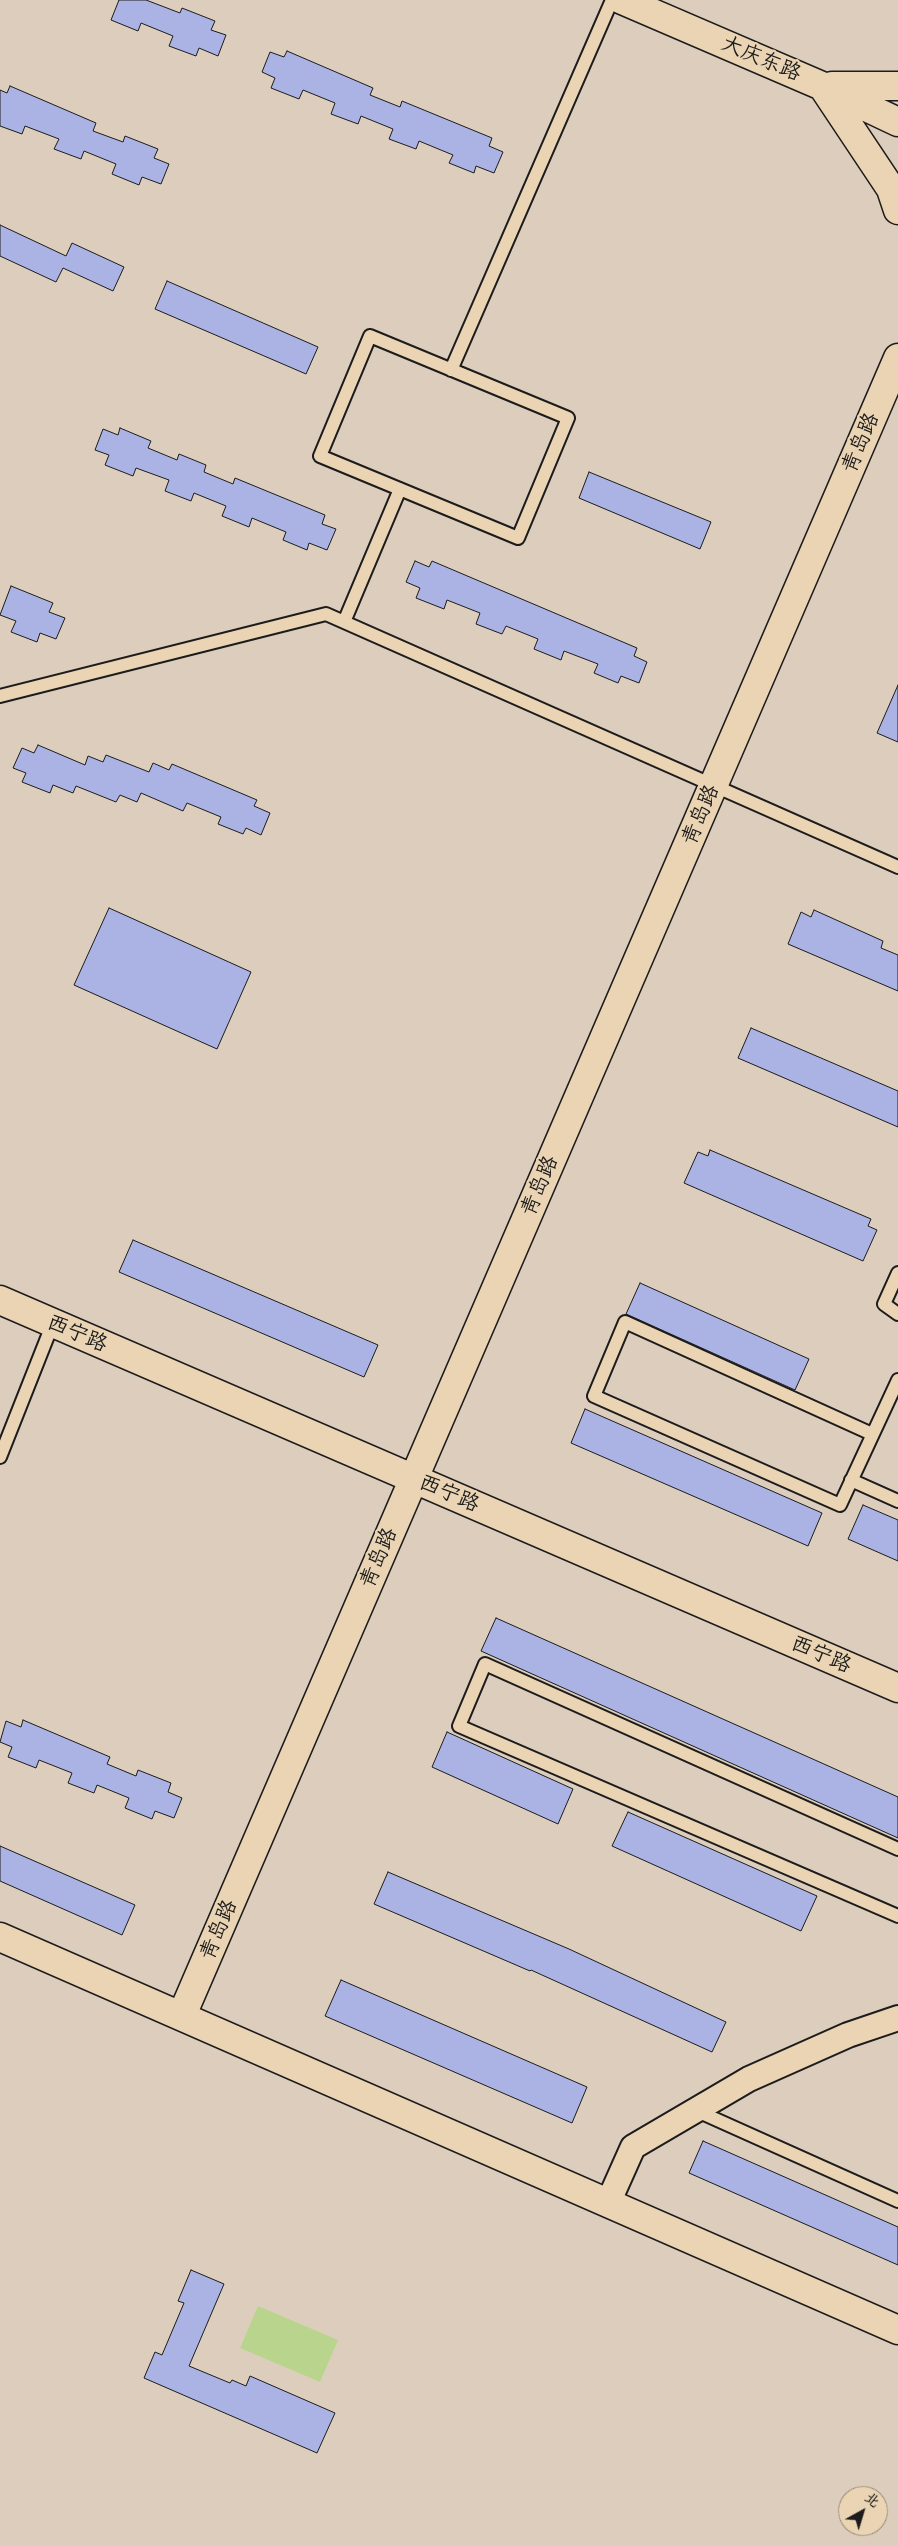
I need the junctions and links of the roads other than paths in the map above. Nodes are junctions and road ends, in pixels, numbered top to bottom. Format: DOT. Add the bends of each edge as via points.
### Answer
graph roads {
  1 [pos="612,0"];
  2 [pos="622,0"];
  3 [pos="822,86"];
  4 [pos="898,86"];
  5 [pos="898,122"];
  6 [pos="898,210"];
  7 [pos="898,358"];
  8 [pos="451,370"];
  9 [pos="400,489"];
  10 [pos="344,622"];
  11 [pos="0,696"];
  12 [pos="713,786"];
  13 [pos="898,867"];
  14 [pos="898,1273"];
  15 [pos="0,1300"];
  16 [pos="898,1314"];
  17 [pos="53,1323"];
  18 [pos="898,1380"];
  19 [pos="872,1434"];
  20 [pos="0,1458"];
  21 [pos="414,1479"];
  22 [pos="851,1480"];
  23 [pos="898,1500"];
  24 [pos="898,1688"];
  25 [pos="898,1849"];
  26 [pos="898,1916"];
  27 [pos="0,1937"];
  28 [pos="182,2015"];
  29 [pos="898,2018"];
  30 [pos="695,2110"];
  31 [pos="898,2201"];
  32 [pos="608,2203"];
  33 [pos="898,2330"];
  1 -- 8 [label="lane"];
  2 -- 3 [label="street, 大庆东路"];
  3 -- 4 [label="street"];
  3 -- 5 [label="street, 大庆东路"];
  3 -- 6 [label="street" via="891,189"];
  7 -- 12 [label="street, 青岛路"];
  8 -- 9 [label="lane" via="370,336 320,456"];
  8 -- 9 [label="lane" via="568,418 518,538"];
  9 -- 10 [label="lane"];
  10 -- 11 [label="lane" via="326,614"];
  10 -- 12 [label="lane"];
  12 -- 13 [label="lane"];
  12 -- 21 [label="street, 青岛路"];
  14 -- 16 [label="lane" via="884,1304"];
  15 -- 17 [label="street, 西宁路"];
  17 -- 20 [label="lane"];
  17 -- 21 [label="street, 西宁路"];
  18 -- 19 [label="lane"];
  19 -- 22 [label="lane"];
  19 -- 22 [label="lane" via="625,1322 594,1396 840,1505"];
  21 -- 24 [label="street, 西宁路"];
  21 -- 28 [label="street, 青岛路"];
  22 -- 23 [label="lane"];
  25 -- 26 [label="lane" via="485,1664 459,1726"];
  27 -- 28 [label="street"];
  28 -- 32 [label="street"];
  29 -- 30 [label="street" via="848,2035 749,2079"];
  30 -- 31 [label="lane"];
  30 -- 32 [label="street" via="633,2147"];
  32 -- 33 [label="street"];
}
